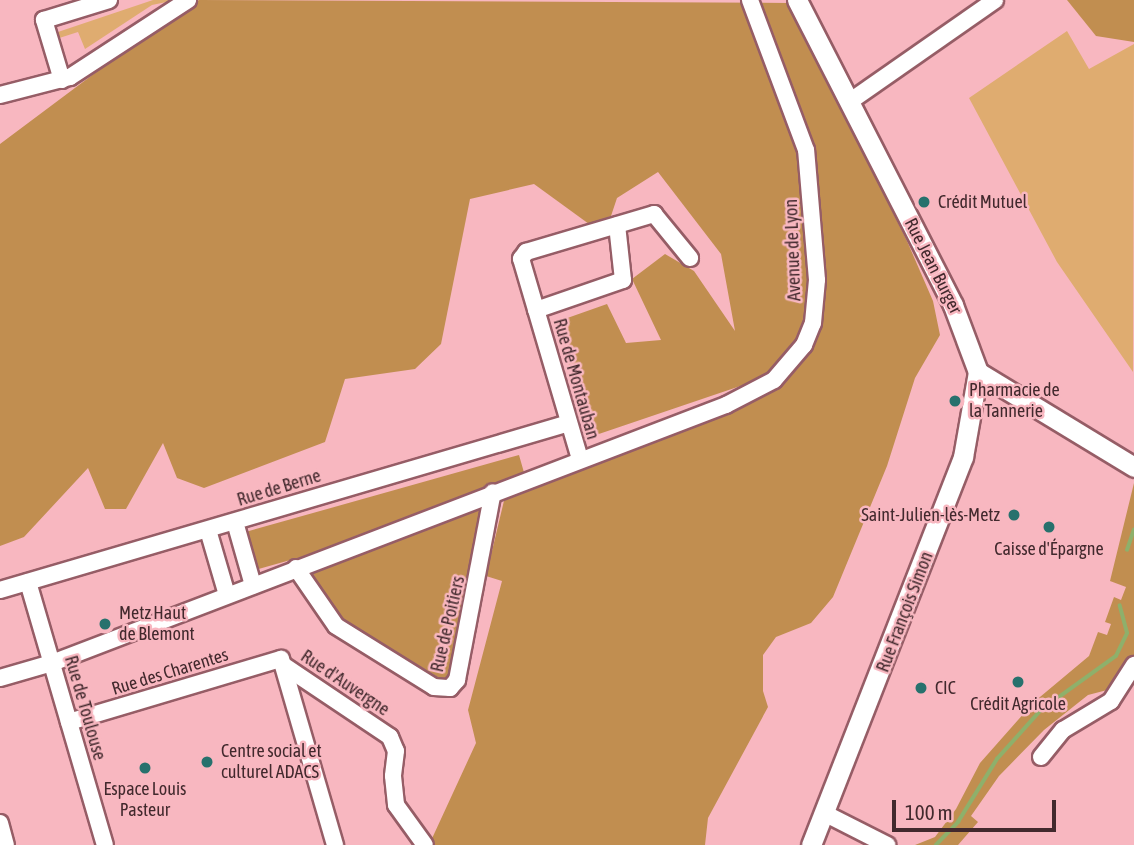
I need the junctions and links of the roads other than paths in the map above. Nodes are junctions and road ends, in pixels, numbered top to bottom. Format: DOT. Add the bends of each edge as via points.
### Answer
graph roads {
  1 [pos="109,0"];
  2 [pos="188,0"];
  3 [pos="750,0"];
  4 [pos="797,0"];
  5 [pos="995,0"];
  6 [pos="62,80"];
  7 [pos="0,95"];
  8 [pos="849,102"];
  9 [pos="617,225"];
  10 [pos="690,258"];
  11 [pos="536,310"];
  12 [pos="978,372"];
  13 [pos="569,423"];
  14 [pos="580,459"];
  15 [pos="1134,467"];
  16 [pos="493,492"];
  17 [pos="234,522"];
  18 [pos="208,530"];
  19 [pos="296,568"];
  20 [pos="28,582"];
  21 [pos="253,585"];
  22 [pos="0,590"];
  23 [pos="227,595"];
  24 [pos="282,662"];
  25 [pos="52,663"];
  26 [pos="1134,666"];
  27 [pos="0,678"];
  28 [pos="69,722"];
  29 [pos="1041,757"];
  30 [pos="824,813"];
  31 [pos="105,845"];
  32 [pos="335,845"];
  33 [pos="425,845"];
  34 [pos="811,845"];
  35 [pos="887,845"];
  1 -- 6 [label="street" via="44,20"];
  2 -- 6 [label="street"];
  3 -- 14 [label="street, Avenue de Lyon" via="808,160 817,280 813,323 804,345 774,380 726,405"];
  4 -- 8 [label="main road, Rue Jean Burger"];
  5 -- 8 [label="street"];
  6 -- 7 [label="street"];
  8 -- 12 [label="main road, Rue Jean Burger" via="953,304"];
  9 -- 10 [label="street, Rue de Montauban" via="654,214"];
  9 -- 11 [label="street, Rue de Montauban" via="623,279"];
  9 -- 11 [label="street, Rue de Montauban" via="526,252 521,259"];
  11 -- 13 [label="street, Rue de Montauban"];
  12 -- 15 [label="main road"];
  12 -- 30 [label="main road, Rue François Simon" via="959,469"];
  13 -- 14 [label="street, Rue de Montauban"];
  13 -- 17 [label="street, Rue de Berne"];
  14 -- 16 [label="street, Avenue de Lyon"];
  16 -- 19 [label="street, Avenue de Lyon"];
  16 -- 19 [label="street, Rue de Poitiers" via="457,680 450,688 434,687 337,626"];
  17 -- 18 [label="street, Rue de Berne"];
  17 -- 21 [label="street"];
  18 -- 20 [label="street, Rue de Berne"];
  18 -- 23 [label="street"];
  19 -- 21 [label="street, Avenue de Lyon"];
  20 -- 22 [label="street, Rue de Berne"];
  20 -- 25 [label="street, Rue de Toulouse"];
  21 -- 23 [label="street"];
  23 -- 25 [label="street"];
  24 -- 28 [label="street, Rue des Charentes"];
  24 -- 32 [label="street"];
  24 -- 33 [label="street, Rue d'Auvergne" via="390,737 396,751 396,805"];
  25 -- 27 [label="street"];
  25 -- 28 [label="street, Rue de Toulouse"];
  26 -- 29 [label="street" via="1111,701 1063,730"];
  28 -- 31 [label="street, Rue de Toulouse"];
  30 -- 34 [label="main road, Rue François Simon"];
  30 -- 35 [label="street"];
}
